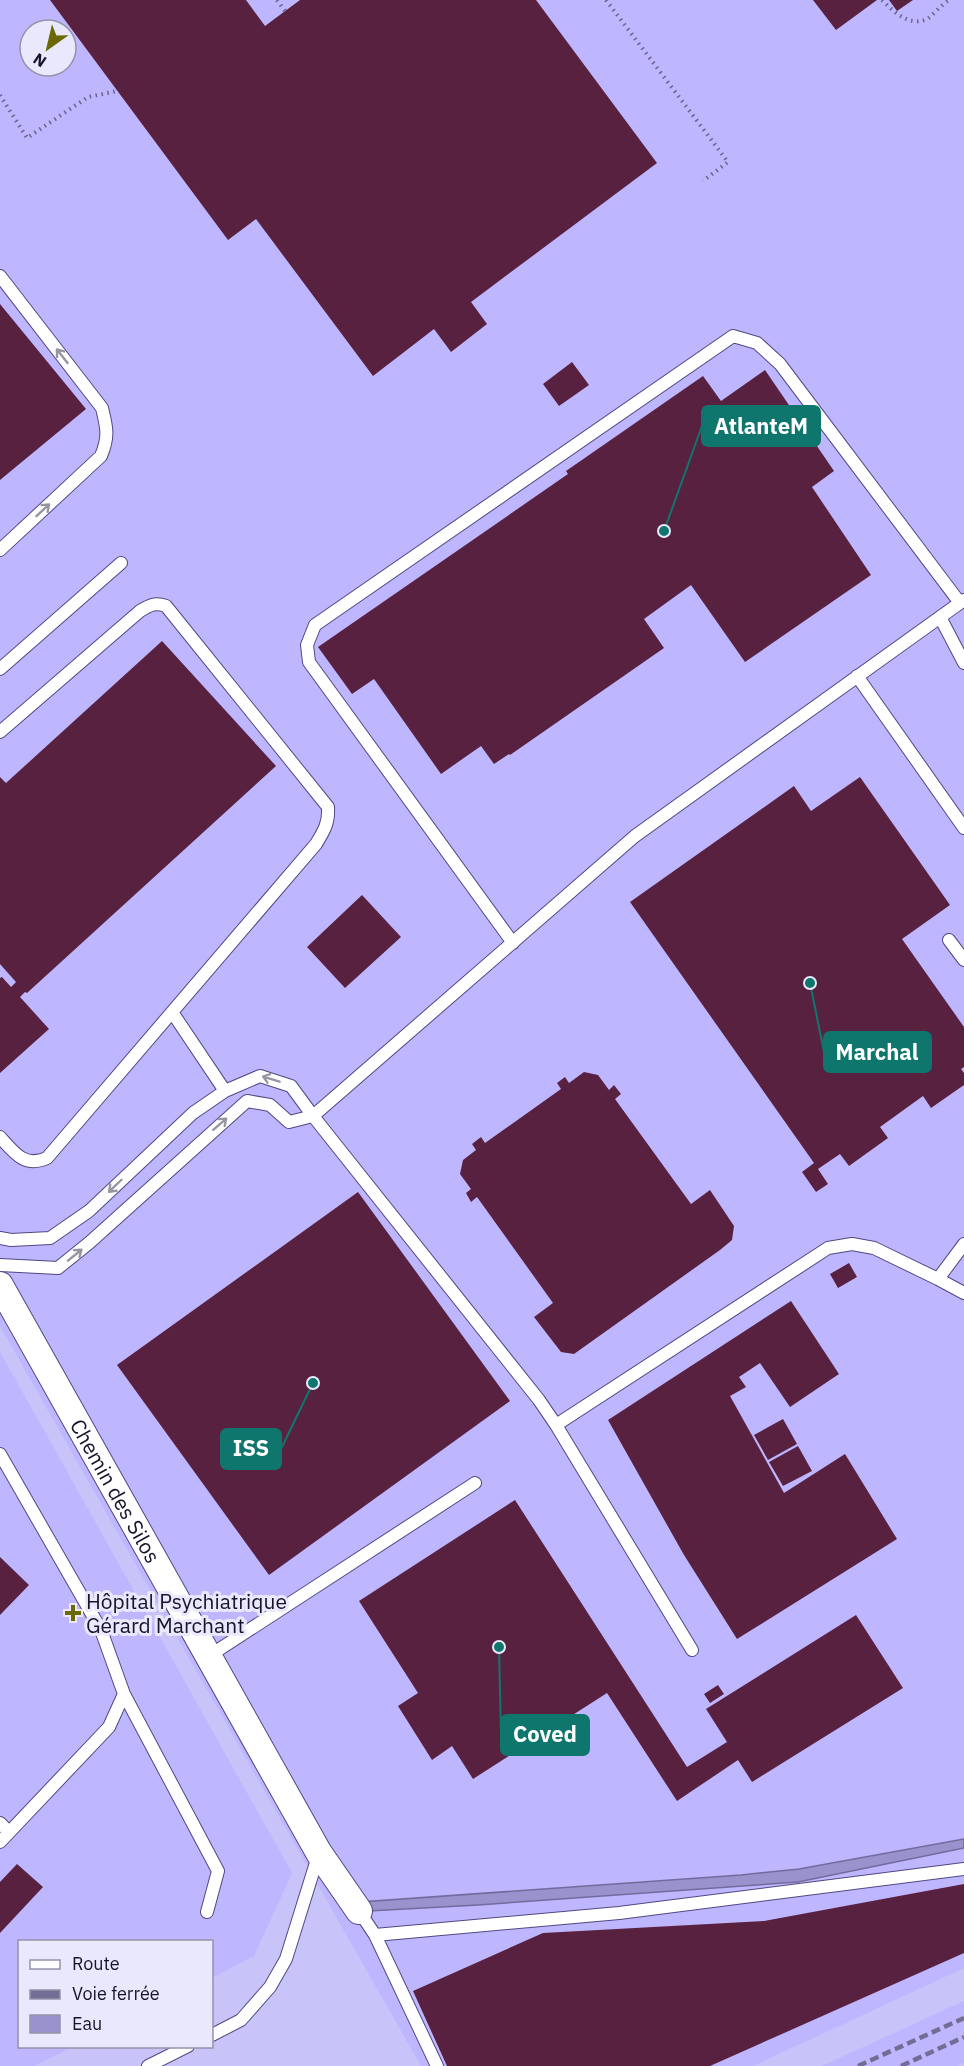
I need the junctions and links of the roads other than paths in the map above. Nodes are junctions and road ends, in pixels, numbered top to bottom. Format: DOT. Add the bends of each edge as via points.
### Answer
graph roads {
  1 [pos="0,276"];
  2 [pos="0,550"];
  3 [pos="121,563"];
  4 [pos="962,602"];
  5 [pos="940,617"];
  6 [pos="964,663"];
  7 [pos="0,669"];
  8 [pos="857,676"];
  9 [pos="0,732"];
  10 [pos="964,828"];
  11 [pos="949,940"];
  12 [pos="513,943"];
  13 [pos="964,960"];
  14 [pos="172,1012"];
  15 [pos="225,1091"];
  16 [pos="313,1116"];
  17 [pos="0,1137"];
  18 [pos="0,1238"];
  19 [pos="964,1244"];
  20 [pos="0,1265"];
  21 [pos="938,1279"];
  22 [pos="0,1285"];
  23 [pos="964,1293"];
  24 [pos="556,1425"];
  25 [pos="0,1454"];
  26 [pos="475,1483"];
  27 [pos="692,1650"];
  28 [pos="209,1656"];
  29 [pos="124,1694"];
  30 [pos="5,1828"];
  31 [pos="0,1842"];
  32 [pos="319,1852"];
  33 [pos="964,1869"];
  34 [pos="359,1911"];
  35 [pos="207,1912"];
  36 [pos="375,1935"];
  37 [pos="213,2034"];
  38 [pos="184,2048"];
  39 [pos="148,2066"];
  40 [pos="437,2066"];
  2 -- 1 [label="lane, one-way" via="100,456 107,428 102,408"];
  3 -- 7 [label="lane"];
  4 -- 5 [label="lane"];
  4 -- 12 [label="lane" via="780,364 757,343 733,336 315,625 307,645 309,662"];
  5 -- 6 [label="lane"];
  5 -- 8 [label="lane"];
  8 -- 10 [label="lane"];
  8 -- 12 [label="lane" via="635,836"];
  9 -- 14 [label="lane" via="140,611 158,603 166,606 328,807 329,819 316,844"];
  11 -- 13 [label="lane"];
  12 -- 16 [label="lane"];
  14 -- 15 [label="lane"];
  14 -- 17 [label="lane" via="47,1158 36,1163 25,1161"];
  16 -- 15 [label="lane, one-way" via="291,1086 260,1076"];
  15 -- 18 [label="lane, one-way" via="194,1113 89,1211 50,1238"];
  20 -- 16 [label="lane, one-way" via="58,1268 247,1101 270,1104 289,1122"];
  16 -- 24 [label="lane"];
  19 -- 21 [label="lane"];
  21 -- 23 [label="lane"];
  21 -- 24 [label="lane" via="874,1248 852,1244 828,1248"];
  22 -- 28 [label="street, Chemin des Silos"];
  24 -- 27 [label="lane"];
  25 -- 29 [label="lane" via="101,1630"];
  26 -- 28 [label="lane"];
  28 -- 32 [label="street, Chemin des Silos"];
  29 -- 30 [label="lane" via="109,1727"];
  29 -- 35 [label="lane" via="218,1871"];
  30 -- 31 [label="lane"];
  32 -- 34 [label="street, Chemin des Silos"];
  32 -- 37 [label="lane" via="286,1959 270,1987 241,2020"];
  33 -- 36 [label="lane" via="619,1913"];
  34 -- 36 [label="lane"];
  36 -- 40 [label="lane"];
  38 -- 39 [label="lane"];
}
